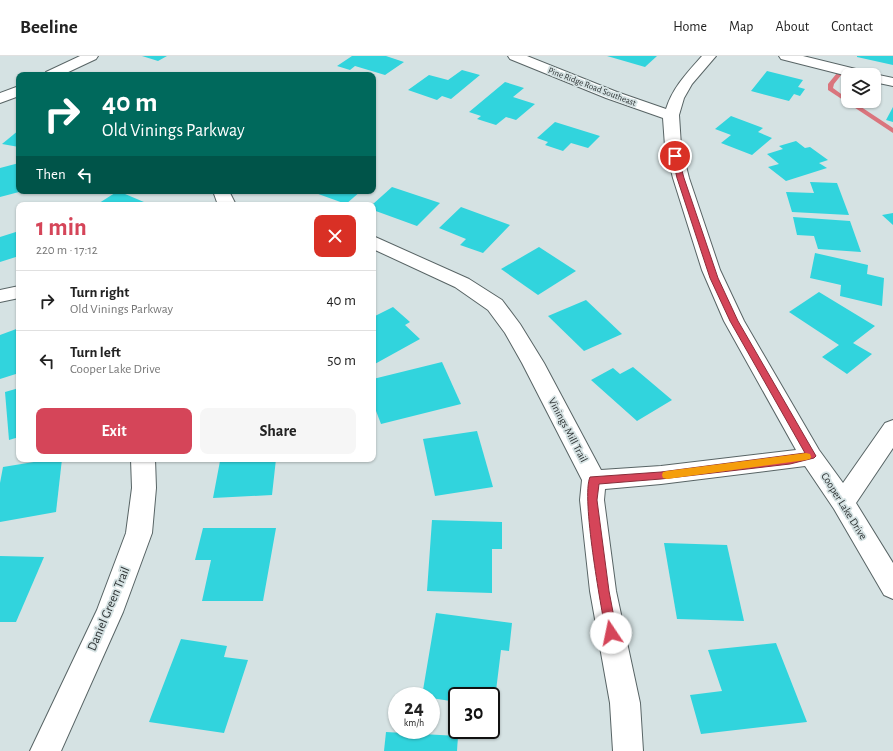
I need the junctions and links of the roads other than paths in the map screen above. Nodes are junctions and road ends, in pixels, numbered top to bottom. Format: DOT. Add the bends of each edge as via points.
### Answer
graph roads {
  1 [pos="91,56"];
  2 [pos="515,56"];
  3 [pos="709,56"];
  4 [pos="786,56"];
  5 [pos="841,70"];
  6 [pos="57,72"];
  7 [pos="881,79"];
  8 [pos="893,82"];
  9 [pos="16,91"];
  10 [pos="0,99"];
  11 [pos="671,115"];
  12 [pos="376,243"];
  13 [pos="16,293"];
  14 [pos="0,296"];
  15 [pos="893,429"];
  16 [pos="811,456"];
  17 [pos="143,462"];
  18 [pos="594,480"];
  19 [pos="843,502"];
  20 [pos="893,587"];
  21 [pos="45,751"];
  22 [pos="628,751"];
  1 -- 6 [label="street"];
  2 -- 11 [label="street, Pine Ridge Road Southeast" via="602,93"];
  3 -- 11 [label="street, Cooper Lake Drive" via="686,82"];
  4 -- 5 [label="street"];
  7 -- 8 [label="street"];
  9 -- 10 [label="street"];
  11 -- 16 [label="street, Cooper Lake Drive" via="673,146 678,166 711,270 734,321"];
  12 -- 18 [label="street, Vinings Mill Trail" via="462,283 494,304 513,329 533,363"];
  13 -- 14 [label="street"];
  15 -- 19 [label="street"];
  16 -- 18 [label="street" via="661,476"];
  16 -- 19 [label="street, Cooper Lake Drive"];
  17 -- 21 [label="street, Daniel Green Trail" via="144,488 139,533 110,612"];
  18 -- 22 [label="street" via="592,500 603,591 625,704"];
  19 -- 20 [label="street, Cooper Lake Drive"];
}
